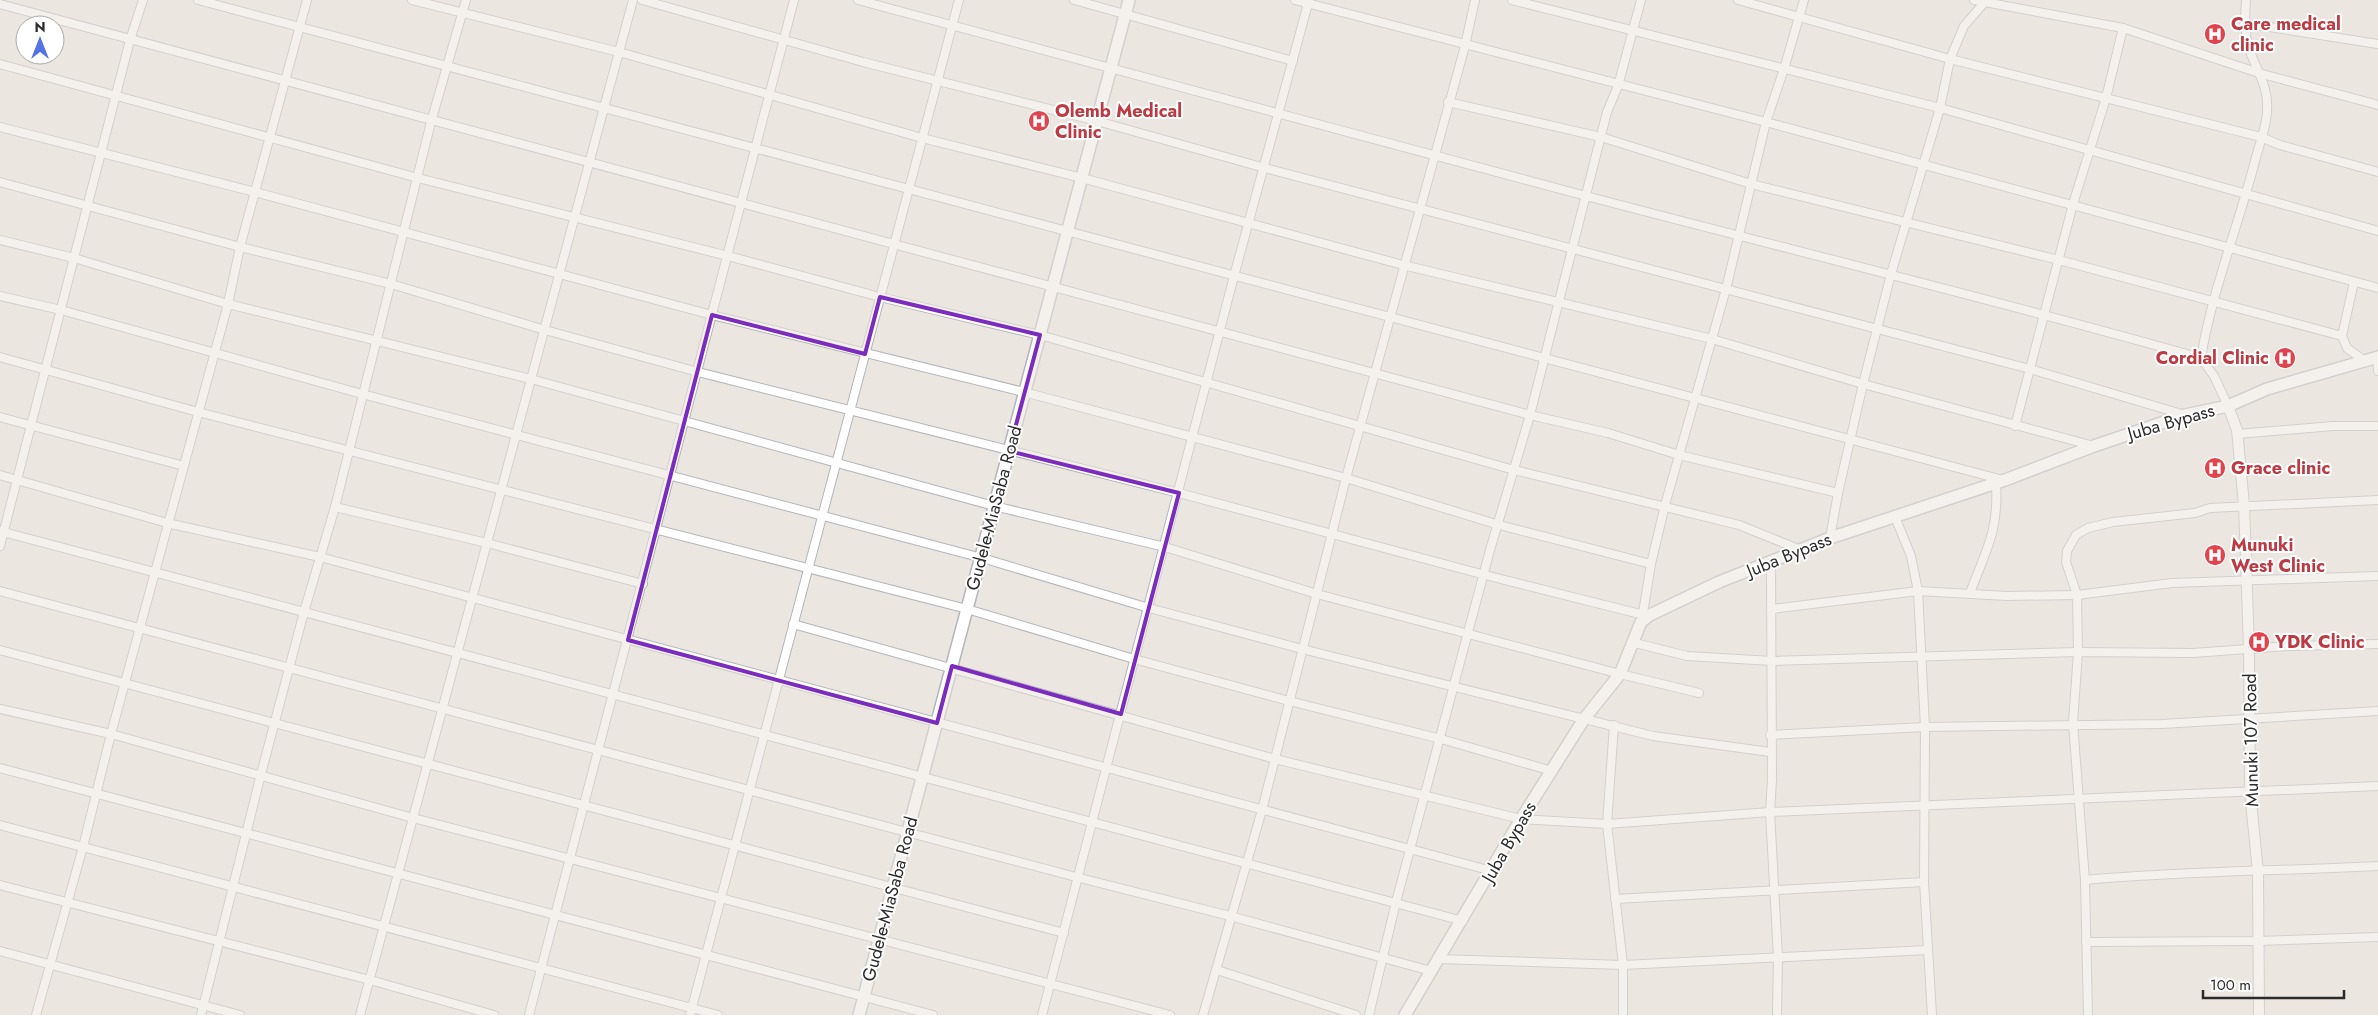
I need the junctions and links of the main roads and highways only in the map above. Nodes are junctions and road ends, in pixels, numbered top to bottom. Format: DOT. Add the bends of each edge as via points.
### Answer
graph roads {
  1 [pos="1129,0"];
  2 [pos="2378,357"];
  3 [pos="859,1015"];
  4 [pos="1405,1015"];
  1 -- 3 [label="main road, Gudele-MiaSaba Road"];
  2 -- 4 [label="main road, Juba Bypass" via="2267,389 2228,406 2185,415 2000,482 1830,538 1642,619 1620,674 1584,719"];
}
